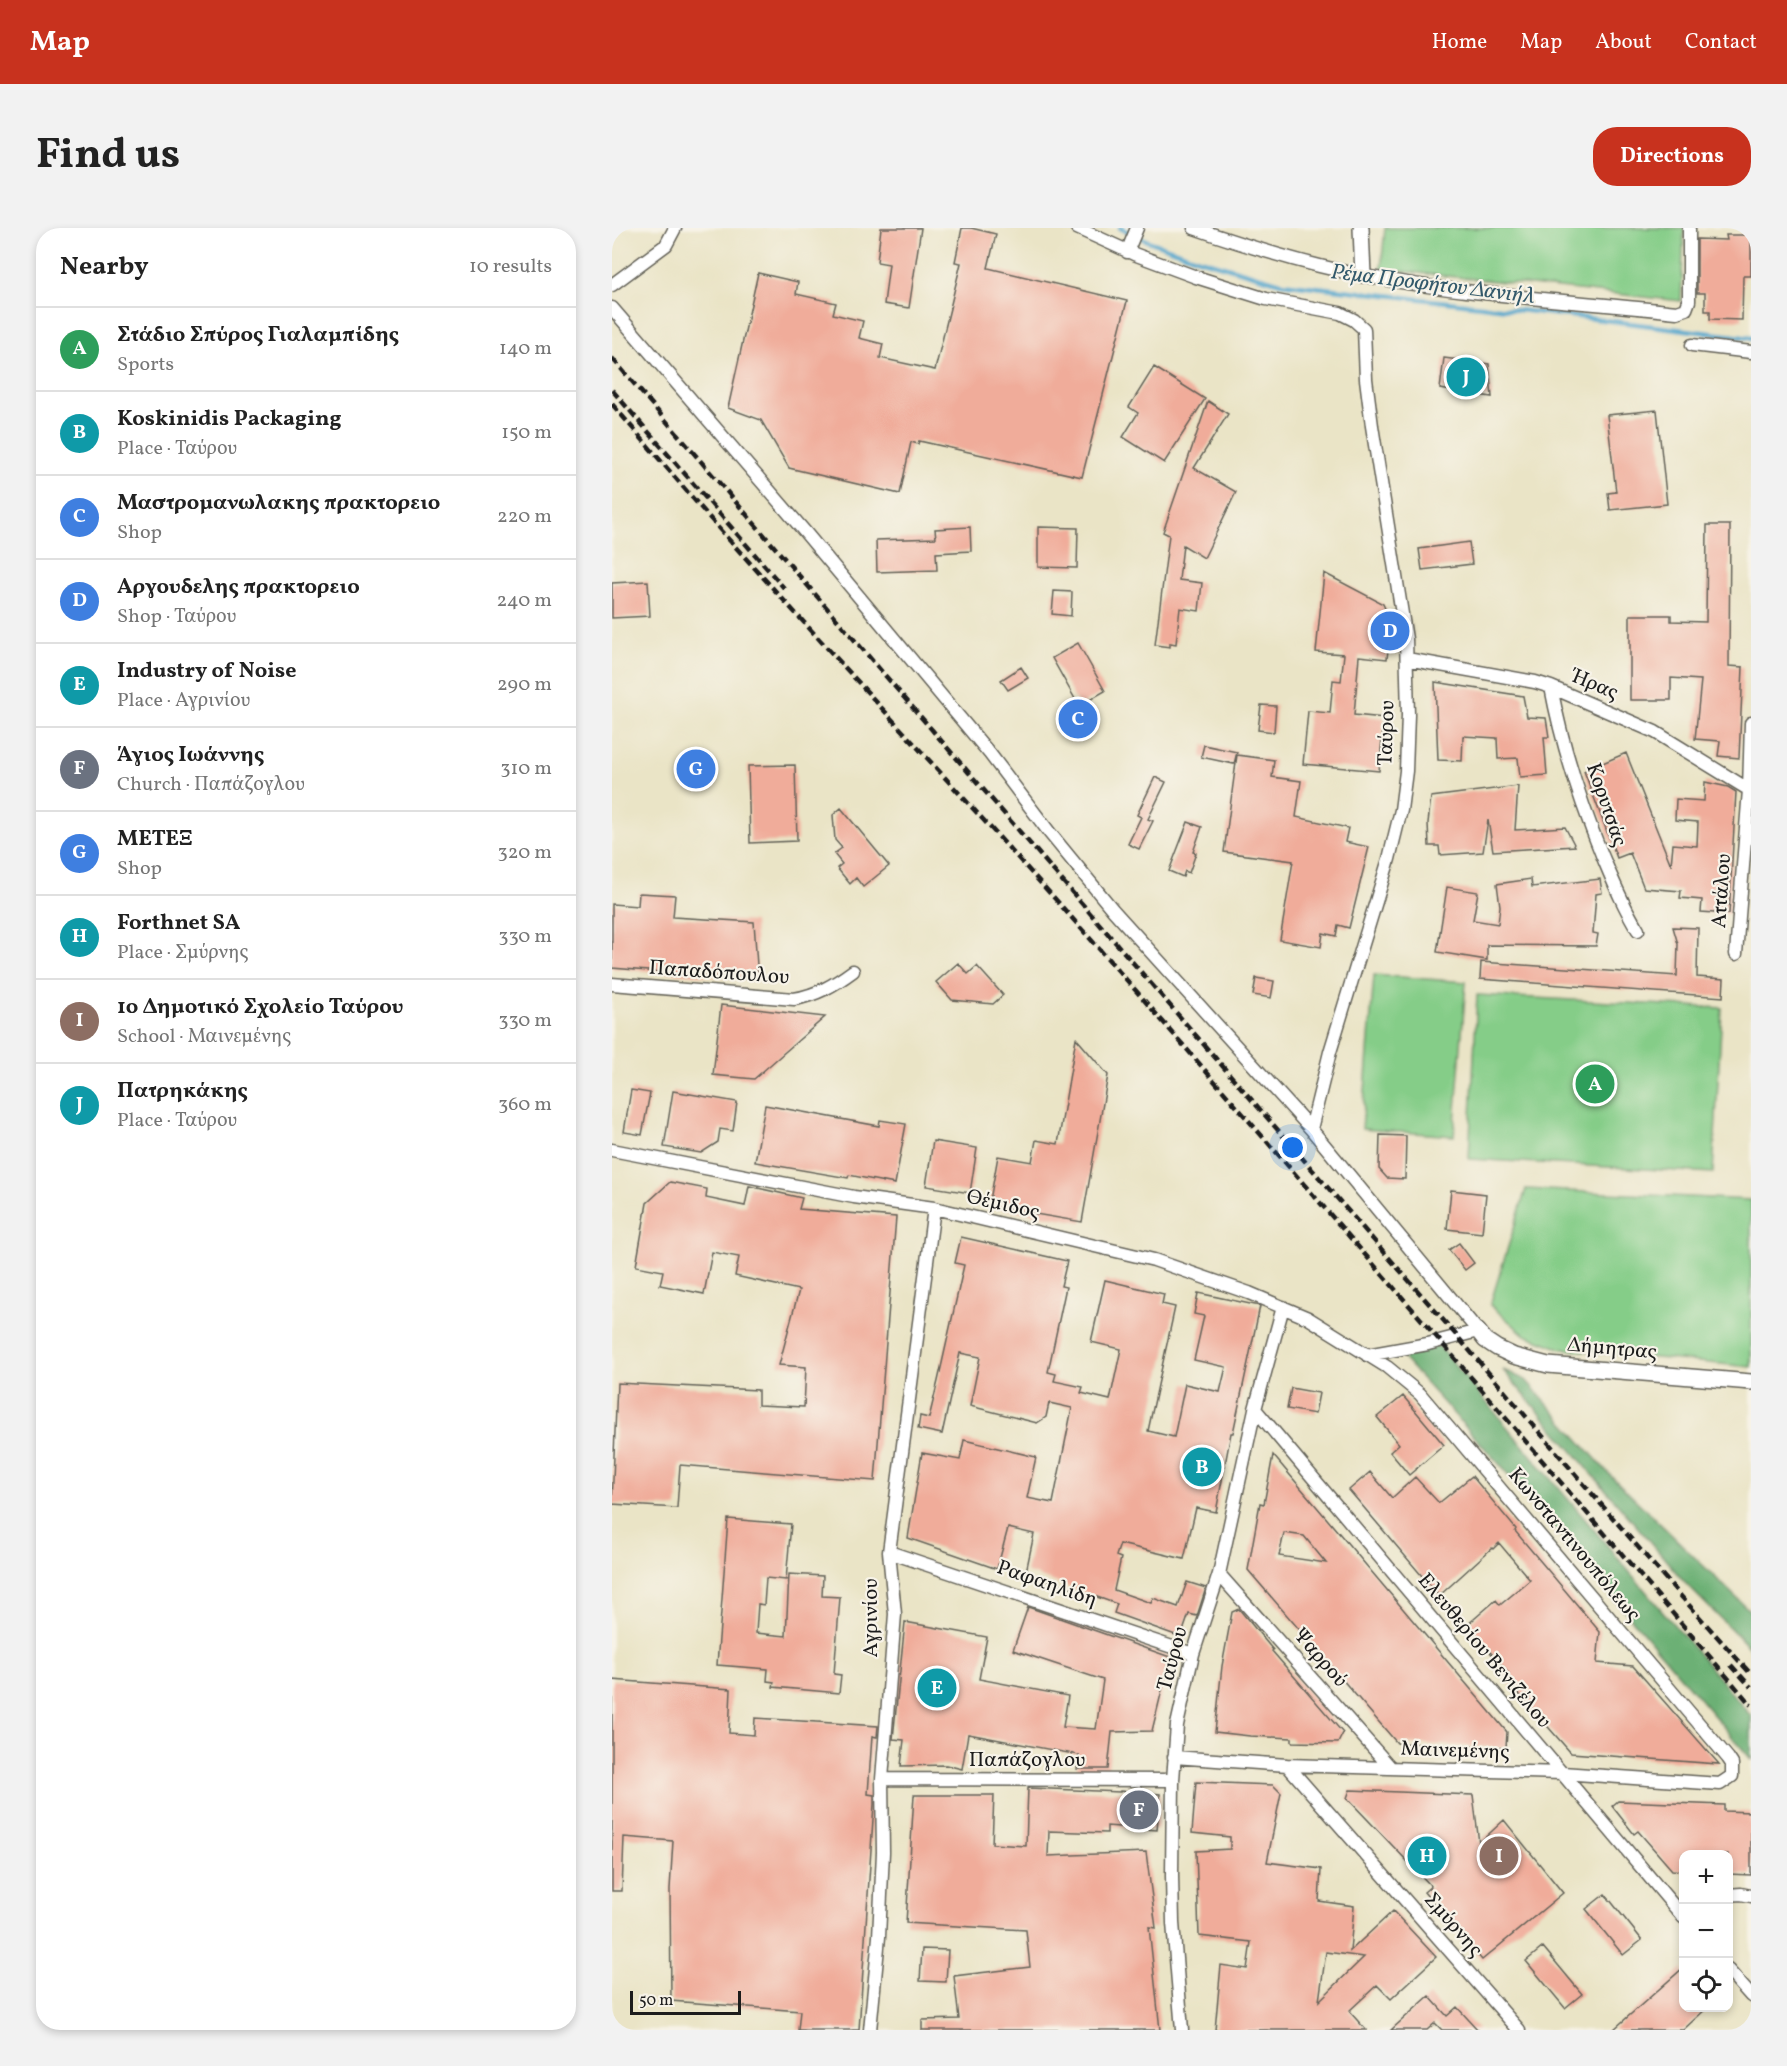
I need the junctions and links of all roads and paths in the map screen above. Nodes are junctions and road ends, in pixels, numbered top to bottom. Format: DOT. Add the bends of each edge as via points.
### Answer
graph roads {
  1 [pos="675,228"];
  2 [pos="1077,228"];
  3 [pos="1137,228"];
  4 [pos="1194,228"];
  5 [pos="1361,228"];
  6 [pos="1689,228"];
  7 [pos="1129,248"];
  8 [pos="1363,275"];
  9 [pos="612,285"];
  10 [pos="612,308"];
  11 [pos="1692,345"];
  12 [pos="1751,352"];
  13 [pos="1407,659"];
  14 [pos="1551,687"];
  15 [pos="1751,723"];
  16 [pos="1751,737"];
  17 [pos="1750,790"];
  18 [pos="1638,930"];
  19 [pos="1736,954"];
  20 [pos="853,971"];
  21 [pos="612,984"];
  22 [pos="1311,1129"];
  23 [pos="612,1150"];
  24 [pos="934,1208"];
  25 [pos="1283,1307"];
  26 [pos="1478,1331"];
  27 [pos="1367,1354"];
  28 [pos="1751,1382"];
  29 [pos="1255,1409"];
  30 [pos="889,1552"];
  31 [pos="1219,1574"];
  32 [pos="1193,1654"];
  33 [pos="1173,1757"];
  34 [pos="1287,1765"];
  35 [pos="1391,1768"];
  36 [pos="1562,1773"];
  37 [pos="1732,1776"];
  38 [pos="882,1779"];
  39 [pos="1173,1780"];
  40 [pos="1733,1895"];
  41 [pos="1751,1896"];
  42 [pos="1679,1913"];
  43 [pos="1733,1976"];
  44 [pos="1751,1996"];
  45 [pos="870,2030"];
  46 [pos="1182,2030"];
  47 [pos="1519,2030"];
  1 -- 9 [label="street" via="666,245"];
  2 -- 7 [label="street"];
  3 -- 7 [label="street"];
  4 -- 8 [label="street"];
  5 -- 8 [label="street"];
  6 -- 8 [label="street" via="1689,301 1681,311 1439,288"];
  7 -- 13 [label="street, Ταύρου" via="1243,293 1340,313 1364,328 1372,426"];
  10 -- 22 [label="street" via="990,754 1113,910"];
  11 -- 12 [label="street"];
  13 -- 14 [label="street, Ήρας"];
  13 -- 22 [label="street, Ταύρου" via="1408,737 1401,810"];
  14 -- 17 [label="street, Ήρας" via="1655,732"];
  14 -- 18 [label="street, Κορυτσάς" via="1584,809 1623,905"];
  15 -- 16 [label="street, Αττάλου"];
  16 -- 17 [label="street, Αττάλου"];
  17 -- 19 [label="street, Αττάλου"];
  20 -- 21 [label="street, Παπαδόπουλου" via="823,990 794,999"];
  22 -- 26 [label="street"];
  23 -- 24 [label="street, Θέμιδος" via="854,1197"];
  24 -- 25 [label="street, Θέμιδος" via="1154,1260"];
  24 -- 30 [label="street, Αγρινίου"];
  25 -- 27 [label="street, Θέμιδος"];
  25 -- 29 [label="street, Ταύρου"];
  26 -- 27 [label="street"];
  26 -- 28 [label="street, Δήμητρας" via="1497,1348 1548,1365"];
  27 -- 37 [label="street, Κωνσταντινουπόλεως" via="1420,1394 1728,1758"];
  29 -- 31 [label="street, Ταύρου"];
  29 -- 36 [label="street, Ελευθερίου Βενιζέλου"];
  30 -- 32 [label="street, Ραφαηλίδη"];
  30 -- 38 [label="street, Αγρινίου" via="894,1614"];
  31 -- 32 [label="street, Ταύρου"];
  31 -- 35 [label="street, Ψαρρού"];
  32 -- 33 [label="street, Ταύρου"];
  33 -- 34 [label="street, Μαινεμένης"];
  33 -- 39 [label="street, Ταύρου"];
  34 -- 35 [label="street, Μαινεμένης"];
  34 -- 47 [label="street, Σμύρνης"];
  35 -- 36 [label="street, Μαινεμένης"];
  36 -- 37 [label="street, Μαινεμένης" via="1720,1784"];
  36 -- 42 [label="street, Ελευθερίου Βενιζέλου"];
  38 -- 39 [label="street, Παπάζογλου"];
  38 -- 45 [label="street, Αγρινίου" via="879,1937"];
  39 -- 46 [label="street, Ταύρου" via="1173,1923"];
  40 -- 41 [label="street"];
  43 -- 44 [label="street"];
}
